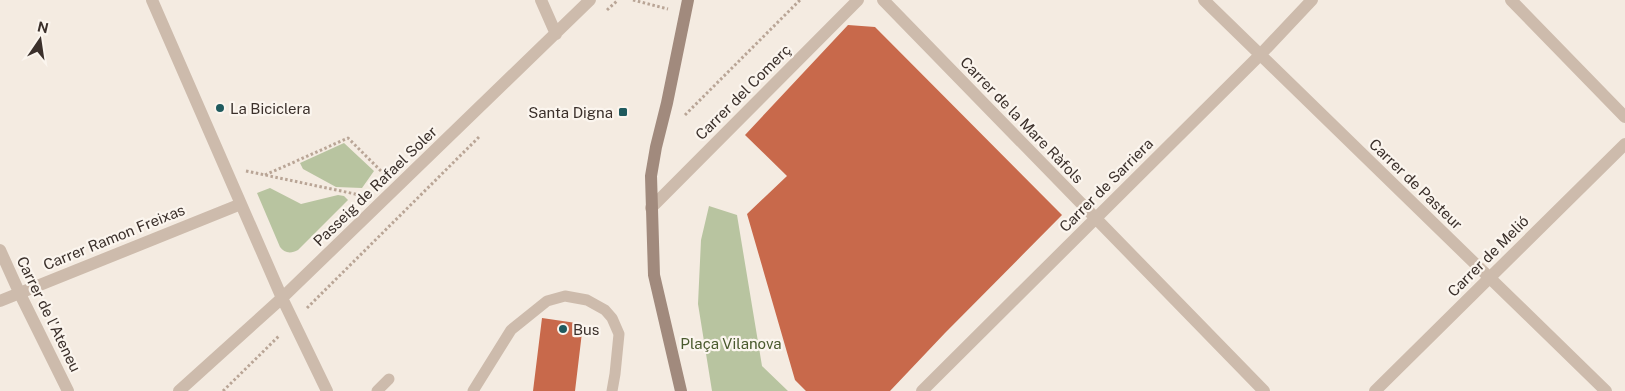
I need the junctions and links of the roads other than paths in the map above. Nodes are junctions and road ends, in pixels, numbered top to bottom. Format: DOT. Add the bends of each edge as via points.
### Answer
graph roads {
  1 [pos="152,0"];
  2 [pos="541,0"];
  3 [pos="590,0"];
  4 [pos="688,0"];
  5 [pos="858,0"];
  6 [pos="883,0"];
  7 [pos="1204,0"];
  8 [pos="1312,0"];
  9 [pos="1511,0"];
  10 [pos="556,34"];
  11 [pos="1260,55"];
  12 [pos="1625,117"];
  13 [pos="1625,144"];
  14 [pos="241,204"];
  15 [pos="651,208"];
  16 [pos="1096,218"];
  17 [pos="0,250"];
  18 [pos="1490,278"];
  19 [pos="19,292"];
  20 [pos="282,298"];
  21 [pos="0,301"];
  22 [pos="389,379"];
  23 [pos="68,391"];
  24 [pos="179,391"];
  25 [pos="327,391"];
  26 [pos="377,391"];
  27 [pos="473,391"];
  28 [pos="612,391"];
  29 [pos="681,391"];
  30 [pos="922,391"];
  31 [pos="1264,391"];
  32 [pos="1375,391"];
  33 [pos="1606,391"];
  1 -- 14 [label="street"];
  2 -- 10 [label="street"];
  3 -- 10 [label="street, Passeig de Rafael Soler"];
  4 -- 15 [label="street" via="656,147 651,176"];
  5 -- 15 [label="street, Carrer del Comerç"];
  6 -- 16 [label="street, Carrer de la Mare Ràfols"];
  7 -- 11 [label="street, Carrer de Pasteur"];
  8 -- 11 [label="street, Carrer de Sarriera"];
  9 -- 12 [label="street"];
  10 -- 20 [label="street, Passeig de Rafael Soler"];
  11 -- 16 [label="street, Carrer de Sarriera"];
  11 -- 18 [label="street, Carrer de Pasteur"];
  13 -- 18 [label="street, Carrer de Melió"];
  14 -- 19 [label="street, Carrer Ramon Freixas"];
  14 -- 20 [label="street"];
  15 -- 29 [label="street" via="654,275"];
  16 -- 30 [label="street, Carrer de Sarriera"];
  16 -- 31 [label="street, Carrer de la Mare Ràfols"];
  17 -- 19 [label="street, Carrer de l'Ateneu"];
  18 -- 32 [label="street, Carrer de Melió"];
  18 -- 33 [label="street, Carrer de Pasteur"];
  19 -- 21 [label="street, Carrer Ramon Freixas"];
  19 -- 23 [label="street, Carrer de l'Ateneu"];
  20 -- 24 [label="street, Passeig de Rafael Soler"];
  20 -- 25 [label="street"];
  22 -- 26 [label="lane"];
  27 -- 28 [label="lane" via="511,330 547,301 565,296 587,300 612,318 619,334"];
}
